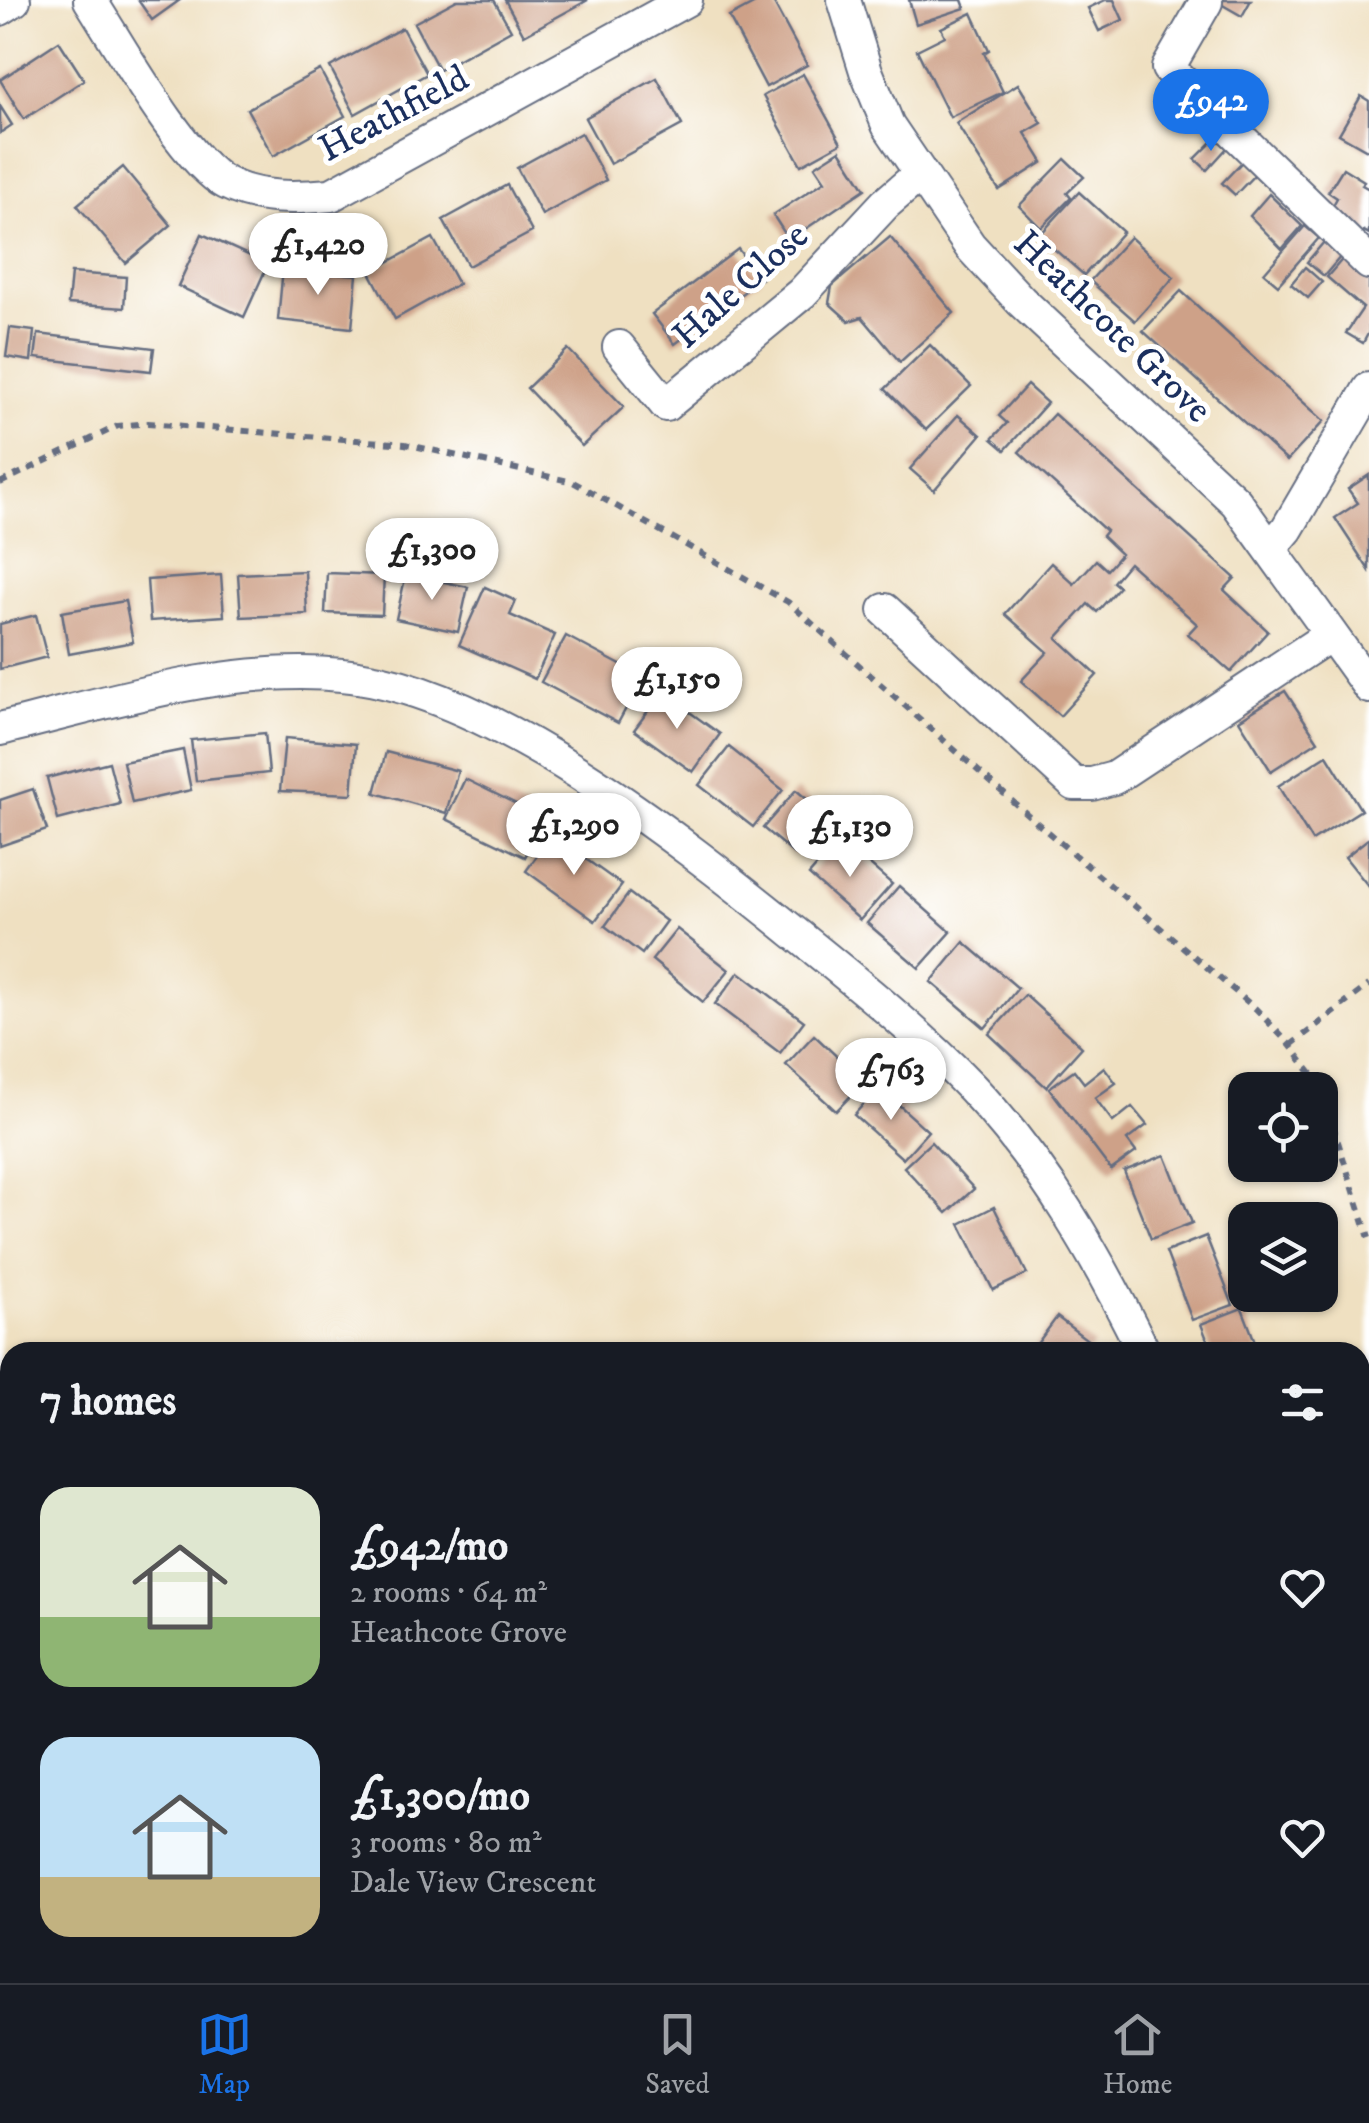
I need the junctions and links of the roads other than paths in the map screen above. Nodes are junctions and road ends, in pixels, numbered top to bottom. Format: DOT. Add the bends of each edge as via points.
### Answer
graph roads {
  1 [pos="14,0"];
  2 [pos="90,0"];
  3 [pos="686,0"];
  4 [pos="844,0"];
  5 [pos="1206,2"];
  6 [pos="0,9"];
  7 [pos="920,174"];
  8 [pos="1369,264"];
  9 [pos="619,347"];
  10 [pos="1366,402"];
  11 [pos="1271,548"];
  12 [pos="885,610"];
  13 [pos="1330,635"];
  14 [pos="1369,687"];
  15 [pos="0,729"];
  16 [pos="1139,1342"];
  1 -- 6 [label="street"];
  2 -- 3 [label="street, Heathfield" via="201,164 225,183 292,199 332,195"];
  4 -- 7 [label="street, Heathcote Grove" via="888,125"];
  5 -- 8 [label="street" via="1168,68"];
  7 -- 9 [label="street, Hale Close" via="802,293 666,405"];
  7 -- 11 [label="street, Heathcote Grove" via="970,246 1020,300 1223,489"];
  10 -- 11 [label="street"];
  11 -- 13 [label="street, Heathcote Grove"];
  12 -- 13 [label="street" via="1074,784 1114,778"];
  13 -- 14 [label="street, Heathcote Grove"];
  15 -- 16 [label="street" via="213,680 272,674 386,682 494,725 702,858 972,1088 1064,1207"];
}
